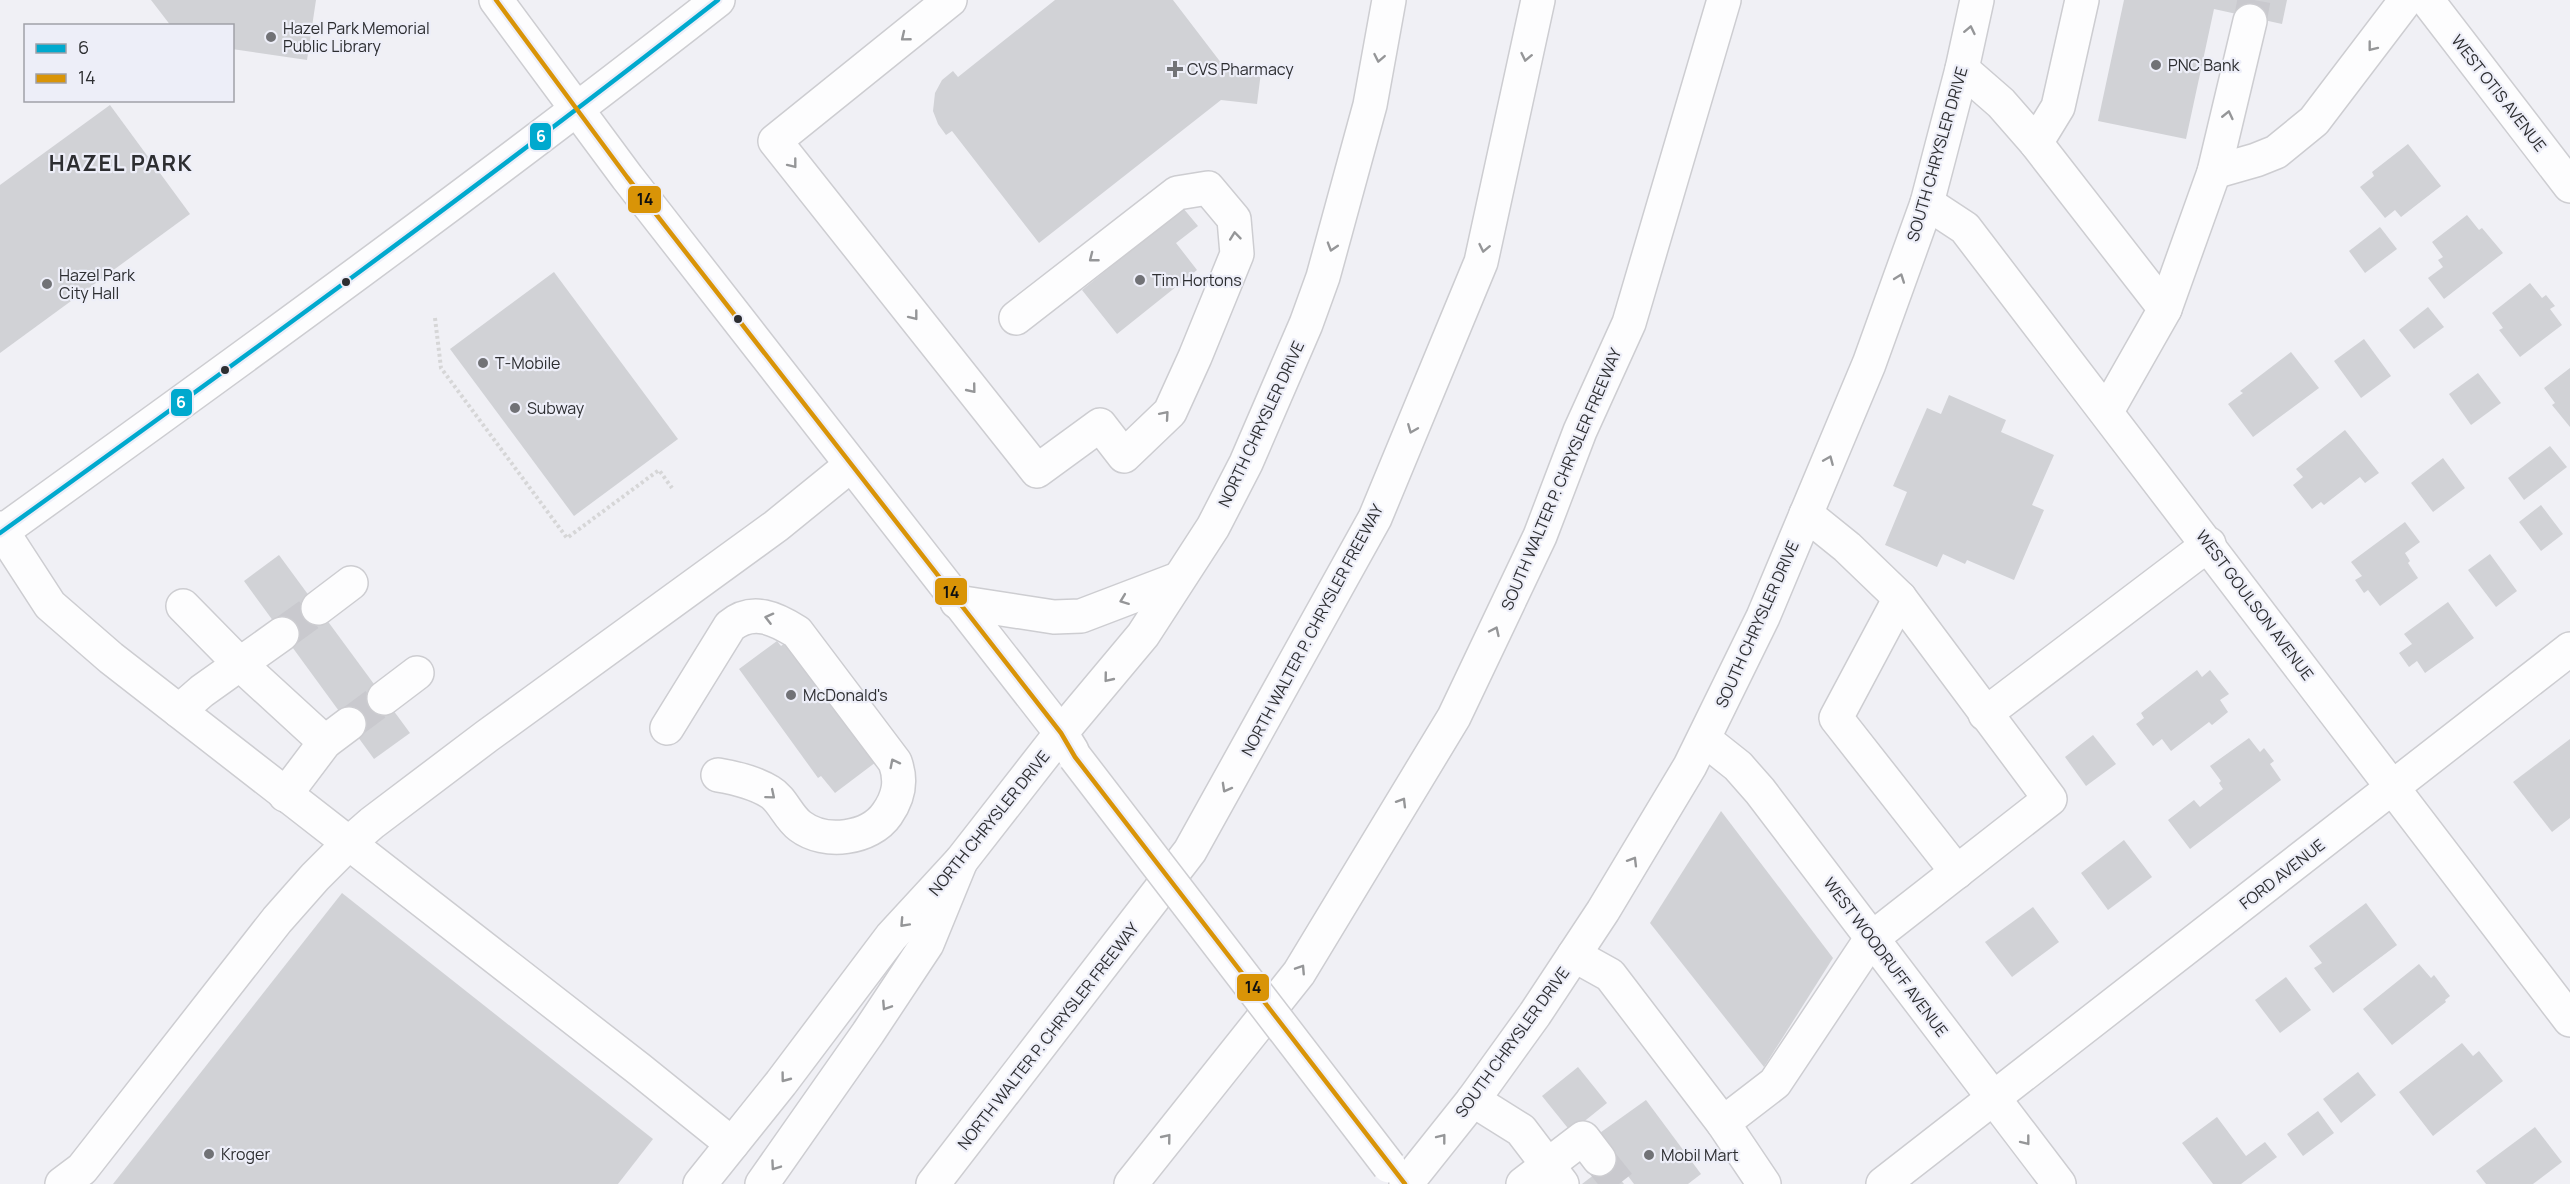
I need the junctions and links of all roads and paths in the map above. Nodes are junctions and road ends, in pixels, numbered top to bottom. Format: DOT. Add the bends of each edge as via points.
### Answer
graph roads {
  1 [pos="496,0"];
  2 [pos="718,0"];
  3 [pos="950,0"];
  4 [pos="1389,0"];
  5 [pos="1538,0"];
  6 [pos="1724,0"];
  7 [pos="1977,0"];
  8 [pos="2082,0"];
  9 [pos="2406,0"];
  10 [pos="2427,0"];
  11 [pos="2250,21"];
  12 [pos="1962,69"];
  13 [pos="576,110"];
  14 [pos="2036,143"];
  15 [pos="2214,172"];
  16 [pos="2570,186"];
  17 [pos="1927,203"];
  18 [pos="2165,309"];
  19 [pos="435,318"];
  20 [pos="1016,318"];
  21 [pos="2107,411"];
  22 [pos="851,465"];
  23 [pos="672,488"];
  24 [pos="1806,514"];
  25 [pos="1,531"];
  26 [pos="2209,544"];
  27 [pos="1178,579"];
  28 [pos="351,583"];
  29 [pos="1900,598"];
  30 [pos="957,602"];
  31 [pos="183,606"];
  32 [pos="318,608"];
  33 [pos="282,634"];
  34 [pos="2570,649"];
  35 [pos="241,665"];
  36 [pos="417,673"];
  37 [pos="384,698"];
  38 [pos="179,711"];
  39 [pos="1985,714"];
  40 [pos="667,728"];
  41 [pos="1704,740"];
  42 [pos="1068,745"];
  43 [pos="718,775"];
  44 [pos="2393,787"];
  45 [pos="285,795"];
  46 [pos="349,843"];
  47 [pos="961,861"];
  48 [pos="1957,872"];
  49 [pos="1871,939"];
  50 [pos="1574,955"];
  51 [pos="2570,1020"];
  52 [pos="1993,1099"];
  53 [pos="1473,1100"];
  54 [pos="1723,1123"];
  55 [pos="732,1144"];
  56 [pos="1599,1159"];
  57 [pos="1400,1178"];
  58 [pos="1544,1178"];
  59 [pos="1751,1180"];
  60 [pos="63,1184"];
  61 [pos="700,1184"];
  62 [pos="762,1184"];
  63 [pos="933,1184"];
  64 [pos="1131,1184"];
  65 [pos="1883,1184"];
  66 [pos="2059,1184"];
  1 -- 13 [label="main road"];
  2 -- 13 [label="main road"];
  3 -- 20 [label="main road, one-way" via="775,141 1037,471 1100,425 1124,456 1170,412 1238,254 1233,219 1208,188 1177,194"];
  4 -- 27 [label="main road, NORTH CHRYSLER DRIVE, one-way" via="1370,105 1344,205 1306,324 1246,463 1213,527"];
  5 -- 63 [label="main road, NORTH WALTER P. CHRYSLER FREEWAY, one-way" via="1481,262 1375,518 1190,852"];
  64 -- 6 [label="main road, SOUTH WALTER P. CHRYSLER FREEWAY, one-way" via="1299,973 1454,717 1540,536 1580,431 1629,323"];
  12 -- 7 [label="main road, SOUTH CHRYSLER DRIVE, one-way"];
  8 -- 14 [label="main road" via="2058,107"];
  9 -- 15 [label="main road, one-way" via="2314,121 2276,152"];
  10 -- 16 [label="main road, WEST OTIS AVENUE"];
  15 -- 11 [label="main road, one-way"];
  12 -- 14 [label="main road" via="2001,103"];
  12 -- 17 [label="main road, SOUTH CHRYSLER DRIVE"];
  13 -- 22 [label="main road"];
  13 -- 25 [label="main road" via="228,369"];
  14 -- 18 [label="main road"];
  15 -- 18 [label="main road"];
  17 -- 21 [label="main road, WEST GOULSON AVENUE" via="1965,228"];
  24 -- 17 [label="main road, SOUTH CHRYSLER DRIVE, one-way" via="1869,364"];
  18 -- 21 [label="main road"];
  19 -- 23 [label="path" via="441,368 567,538 659,470"];
  21 -- 26 [label="main road, WEST GOULSON AVENUE"];
  22 -- 30 [label="main road"];
  22 -- 46 [label="main road" via="776,526 487,736"];
  24 -- 29 [label="main road"];
  24 -- 41 [label="main road, SOUTH CHRYSLER DRIVE" via="1763,617"];
  25 -- 38 [label="main road" via="50,605"];
  26 -- 39 [label="main road"];
  26 -- 44 [label="main road, WEST GOULSON AVENUE"];
  27 -- 30 [label="main road, one-way" via="1081,616 1054,617"];
  27 -- 42 [label="main road, NORTH CHRYSLER DRIVE, one-way"];
  28 -- 32 [label="main road"];
  29 -- 39 [label="main road"];
  29 -- 48 [label="main road" via="1836,718"];
  30 -- 42 [label="main road"];
  31 -- 35 [label="main road"];
  33 -- 35 [label="main road"];
  34 -- 44 [label="main road, FORD AVENUE"];
  35 -- 38 [label="main road"];
  35 -- 45 [label="main road" via="337,733"];
  36 -- 37 [label="main road"];
  38 -- 45 [label="main road"];
  39 -- 48 [label="main road" via="2050,800"];
  43 -- 40 [label="main road, one-way" via="742,779 772,792 808,831 841,837 858,836 881,820 898,793 900,781 895,762 797,632 768,617 745,616 730,626"];
  41 -- 49 [label="main road, WEST WOODRUFF AVENUE" via="1738,766 1760,791"];
  50 -- 41 [label="main road, SOUTH CHRYSLER DRIVE, one-way"];
  42 -- 47 [label="main road, NORTH CHRYSLER DRIVE"];
  42 -- 57 [label="main road, bridge"];
  44 -- 51 [label="main road, WEST GOULSON AVENUE"];
  44 -- 52 [label="main road, FORD AVENUE"];
  45 -- 46 [label="main road"];
  46 -- 55 [label="main road"];
  46 -- 60 [label="main road" via="277,921 82,1169"];
  47 -- 55 [label="main road, NORTH CHRYSLER DRIVE, one-way" via="891,937"];
  47 -- 62 [label="main road, one-way" via="927,944"];
  48 -- 49 [label="main road"];
  49 -- 52 [label="main road, WEST WOODRUFF AVENUE"];
  49 -- 54 [label="main road" via="1775,1083"];
  50 -- 53 [label="main road, SOUTH CHRYSLER DRIVE"];
  50 -- 54 [label="main road" via="1610,975"];
  52 -- 65 [label="main road, FORD AVENUE"];
  52 -- 66 [label="main road, WEST WOODRUFF AVENUE, one-way"];
  57 -- 53 [label="main road, SOUTH CHRYSLER DRIVE, one-way"];
  53 -- 58 [label="main road" via="1521,1130"];
  54 -- 59 [label="main road"];
  55 -- 61 [label="main road, NORTH CHRYSLER DRIVE"];
  56 -- 58 [label="main road" via="1583,1138"];
}
